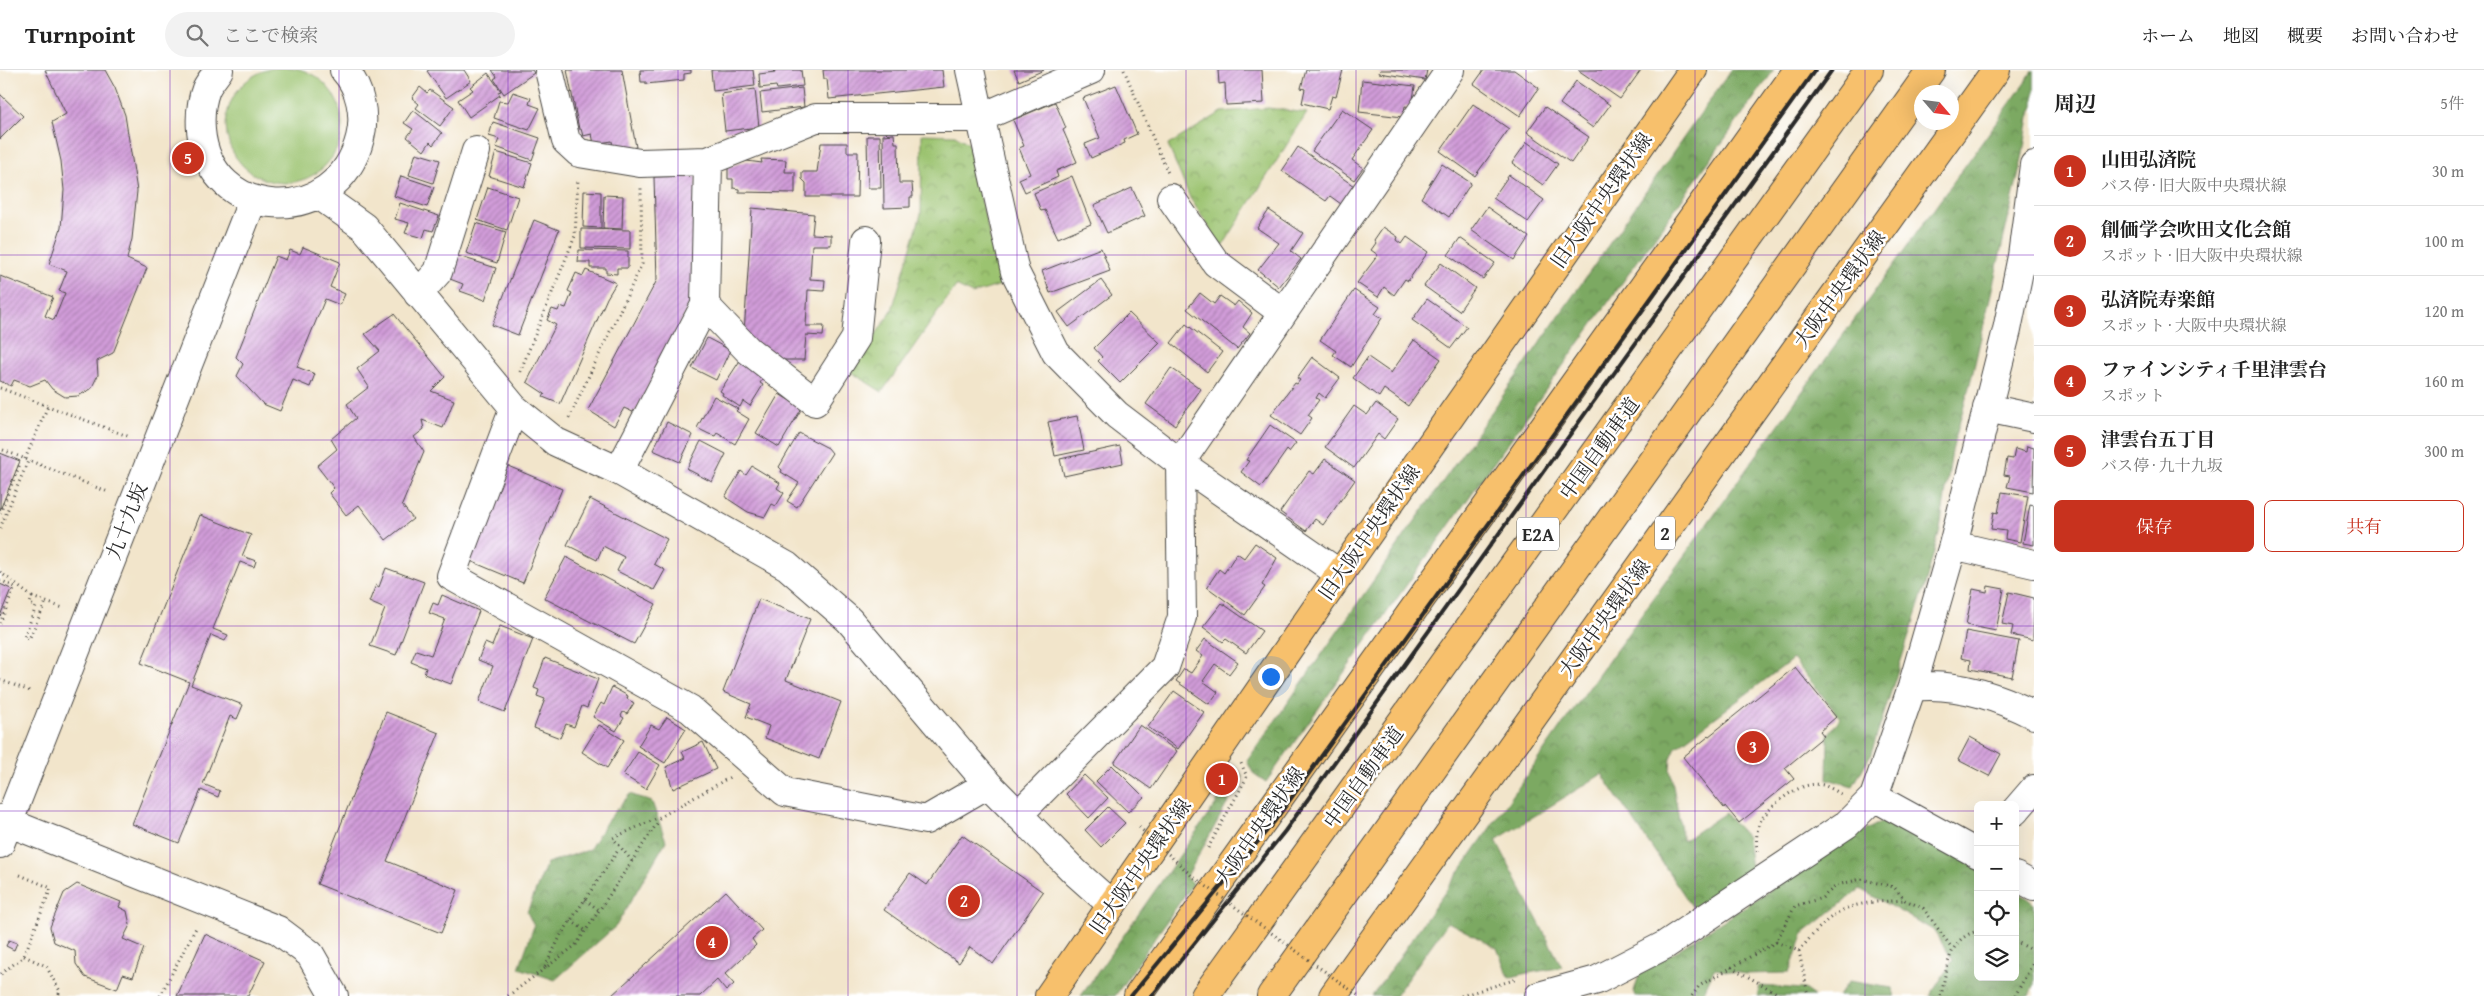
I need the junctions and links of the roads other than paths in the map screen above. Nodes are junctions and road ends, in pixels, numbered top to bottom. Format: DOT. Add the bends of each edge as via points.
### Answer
graph roads {
  1 [pos="219,70"];
  2 [pos="549,70"];
  3 [pos="970,70"];
  4 [pos="1091,70"];
  5 [pos="1450,70"];
  6 [pos="1692,70"];
  7 [pos="1798,70"];
  8 [pos="1869,70"];
  9 [pos="1931,70"];
  10 [pos="1996,70"];
  11 [pos="350,72"];
  12 [pos="980,118"];
  13 [pos="476,152"];
  14 [pos="708,161"];
  15 [pos="2034,165"];
  16 [pos="319,195"];
  17 [pos="1171,198"];
  18 [pos="253,200"];
  19 [pos="866,240"];
  20 [pos="2028,258"];
  21 [pos="418,294"];
  22 [pos="705,305"];
  23 [pos="1283,313"];
  24 [pos="514,408"];
  25 [pos="1987,408"];
  26 [pos="2034,418"];
  27 [pos="1180,463"];
  28 [pos="618,471"];
  29 [pos="1953,545"];
  30 [pos="2034,564"];
  31 [pos="1340,574"];
  32 [pos="1912,687"];
  33 [pos="2034,715"];
  34 [pos="988,784"];
  35 [pos="2034,790"];
  36 [pos="1868,802"];
  37 [pos="2019,807"];
  38 [pos="1018,814"];
  39 [pos="3,829"];
  40 [pos="1974,853"];
  41 [pos="2019,878"];
  42 [pos="2034,886"];
  43 [pos="1112,904"];
  44 [pos="1531,987"];
  45 [pos="1603,988"];
  46 [pos="334,996"];
  47 [pos="1049,996"];
  48 [pos="1138,996"];
  49 [pos="1205,996"];
  50 [pos="1271,996"];
  51 [pos="1333,996"];
  1 -- 18 [label="street" via="206,89 200,116 202,144 213,168 230,187"];
  2 -- 14 [label="street" via="566,141 579,154 640,163"];
  3 -- 12 [label="street"];
  4 -- 12 [label="street"];
  5 -- 23 [label="street"];
  6 -- 31 [label="main road, 旧大阪中央環状線"];
  7 -- 48 [label="main road, 大阪中央環状線"];
  8 -- 49 [label="main road, 中国自動車道 / E2A"];
  9 -- 50 [label="main road, E2A"];
  10 -- 51 [label="main road, 大阪中央環状線 / 2"];
  11 -- 16 [label="street" via="360,101 363,128 351,163 341,178"];
  12 -- 14 [label="street" via="816,118"];
  12 -- 27 [label="street" via="1015,272 1056,353 1117,415"];
  13 -- 21 [label="street" via="438,272"];
  14 -- 22 [label="street"];
  15 -- 20 [label="street"];
  16 -- 18 [label="street" via="298,203 275,204"];
  16 -- 21 [label="street" via="364,227"];
  17 -- 23 [label="street" via="1216,263"];
  18 -- 39 [label="street, 九十九坂"];
  19 -- 22 [label="street" via="856,338 815,402 748,350"];
  20 -- 25 [label="street"];
  21 -- 24 [label="street"];
  22 -- 28 [label="street"];
  23 -- 27 [label="street"];
  24 -- 28 [label="street" via="556,442"];
  24 -- 34 [label="street" via="451,576 690,709 785,792 926,820"];
  25 -- 26 [label="street"];
  25 -- 29 [label="street"];
  27 -- 31 [label="street"];
  27 -- 38 [label="street" via="1182,617 1164,667"];
  28 -- 34 [label="street" via="787,566 849,620"];
  29 -- 30 [label="street"];
  29 -- 32 [label="street"];
  31 -- 43 [label="main road, 旧大阪中央環状線"];
  32 -- 33 [label="street" via="1935,684 2002,699"];
  32 -- 36 [label="street"];
  34 -- 38 [label="street"];
  35 -- 37 [label="street"];
  36 -- 40 [label="street"];
  36 -- 45 [label="street" via="1847,824"];
  38 -- 43 [label="street"];
  39 -- 46 [label="street" via="278,930 310,954"];
  41 -- 42 [label="street"];
  43 -- 47 [label="main road, 旧大阪中央環状線"];
  44 -- 45 [label="street"];
}
